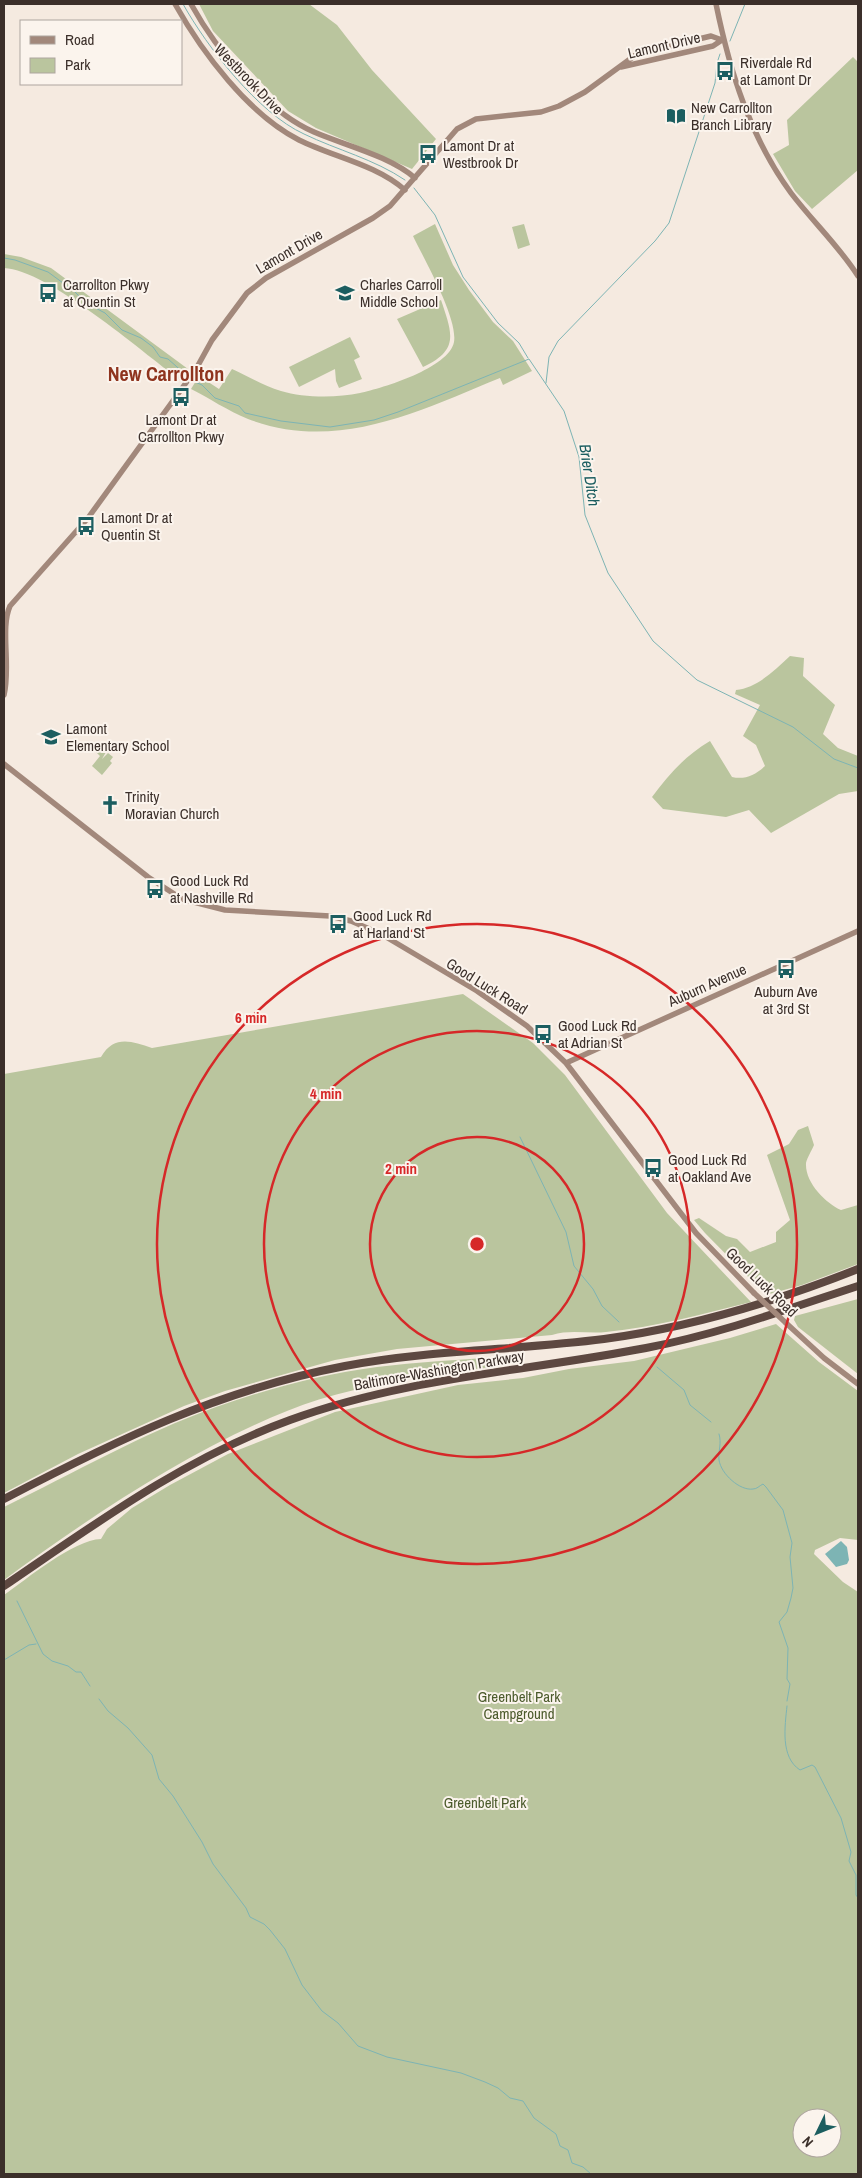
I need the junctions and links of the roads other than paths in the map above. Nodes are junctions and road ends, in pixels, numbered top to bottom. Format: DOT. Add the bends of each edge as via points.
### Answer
graph roads {
  1 [pos="175,4"];
  2 [pos="191,4"];
  3 [pos="716,4"];
  4 [pos="722,40"];
  5 [pos="621,67"];
  6 [pos="415,178"];
  7 [pos="404,190"];
  8 [pos="858,276"];
  9 [pos="4,695"];
  10 [pos="4,764"];
  11 [pos="858,931"];
  12 [pos="566,1064"];
  13 [pos="858,1269"];
  14 [pos="858,1286"];
  15 [pos="858,1384"];
  16 [pos="4,1499"];
  17 [pos="4,1586"];
  1 -- 7 [label="street, Westbrook Drive" via="204,51 269,121 299,140 380,174"];
  2 -- 6 [label="street, Westbrook Drive" via="217,46 284,115 305,128 398,167"];
  3 -- 4 [label="street"];
  4 -- 5 [label="street, Lamont Drive" via="713,46"];
  4 -- 5 [label="street, Lamont Drive" via="711,36 646,51 629,58"];
  4 -- 8 [label="street" via="738,92 766,154 792,194"];
  5 -- 6 [label="street, Lamont Drive" via="575,99 559,106 541,112 481,118 467,123 457,129"];
  6 -- 7 [label="street, Lamont Drive"];
  7 -- 9 [label="street, Lamont Drive" via="373,218 266,278 236,306 196,369 88,518 8,609 4,626"];
  10 -- 12 [label="street, Good Luck Road" via="148,877 182,899 225,910 330,916 374,931 477,991 527,1026"];
  11 -- 12 [label="street, Auburn Avenue"];
  12 -- 15 [label="street, Good Luck Road, bridge" via="696,1233 786,1323"];
  13 -- 16 [label="highway, Baltimore-Washington Parkway" via="758,1306 642,1333 571,1343 386,1359 274,1382 204,1404 150,1426"];
  14 -- 17 [label="highway, Baltimore-Washington Parkway" via="687,1340 393,1390 289,1420 225,1447 162,1480"];
}
